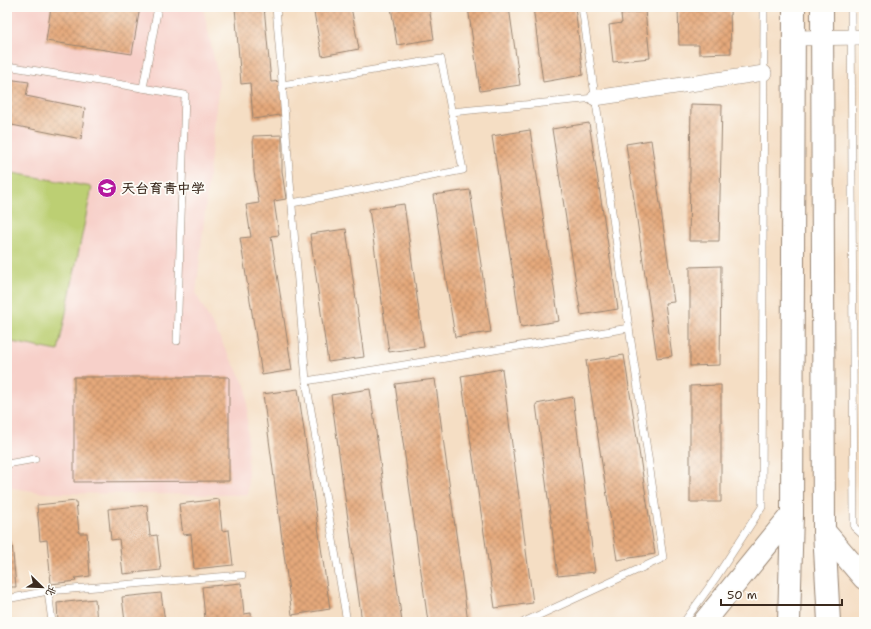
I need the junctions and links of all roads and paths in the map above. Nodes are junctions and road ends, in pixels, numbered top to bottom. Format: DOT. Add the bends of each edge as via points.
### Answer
graph roads {
  1 [pos="158,7"];
  2 [pos="276,7"];
  3 [pos="582,7"];
  4 [pos="764,7"];
  5 [pos="794,7"];
  6 [pos="822,7"];
  7 [pos="851,7"];
  8 [pos="823,37"];
  9 [pos="858,37"];
  10 [pos="794,38"];
  11 [pos="7,66"];
  12 [pos="764,74"];
  13 [pos="282,84"];
  14 [pos="143,88"];
  15 [pos="594,98"];
  16 [pos="451,112"];
  17 [pos="292,203"];
  18 [pos="629,328"];
  19 [pos="178,341"];
  20 [pos="306,381"];
  21 [pos="35,459"];
  22 [pos="7,464"];
  23 [pos="792,514"];
  24 [pos="824,531"];
  25 [pos="864,536"];
  26 [pos="242,575"];
  27 [pos="864,578"];
  28 [pos="48,591"];
  29 [pos="7,599"];
  30 [pos="52,622"];
  31 [pos="347,622"];
  32 [pos="524,622"];
  33 [pos="684,622"];
  34 [pos="704,622"];
  35 [pos="789,622"];
  36 [pos="829,622"];
  1 -- 14 [label="lane"];
  2 -- 13 [label="lane"];
  3 -- 15 [label="lane"];
  4 -- 12 [label="lane"];
  5 -- 10 [label="main road"];
  6 -- 8 [label="main road"];
  7 -- 9 [label="lane"];
  8 -- 9 [label="street"];
  8 -- 10 [label="street"];
  8 -- 24 [label="main road"];
  9 -- 25 [label="lane" via="854,526"];
  10 -- 23 [label="main road"];
  11 -- 14 [label="lane"];
  12 -- 15 [label="street"];
  12 -- 33 [label="lane" via="762,507"];
  13 -- 16 [label="lane" via="441,59"];
  13 -- 17 [label="lane"];
  14 -- 19 [label="lane" via="185,95"];
  15 -- 16 [label="lane"];
  15 -- 18 [label="lane"];
  16 -- 17 [label="lane" via="463,170"];
  17 -- 20 [label="lane"];
  18 -- 20 [label="lane"];
  18 -- 32 [label="lane" via="663,558"];
  20 -- 31 [label="lane"];
  21 -- 22 [label="lane"];
  23 -- 34 [label="main road"];
  23 -- 35 [label="main road"];
  24 -- 27 [label="main road"];
  24 -- 36 [label="main road"];
  26 -- 28 [label="lane"];
  28 -- 29 [label="lane"];
  28 -- 30 [label="lane"];
}
